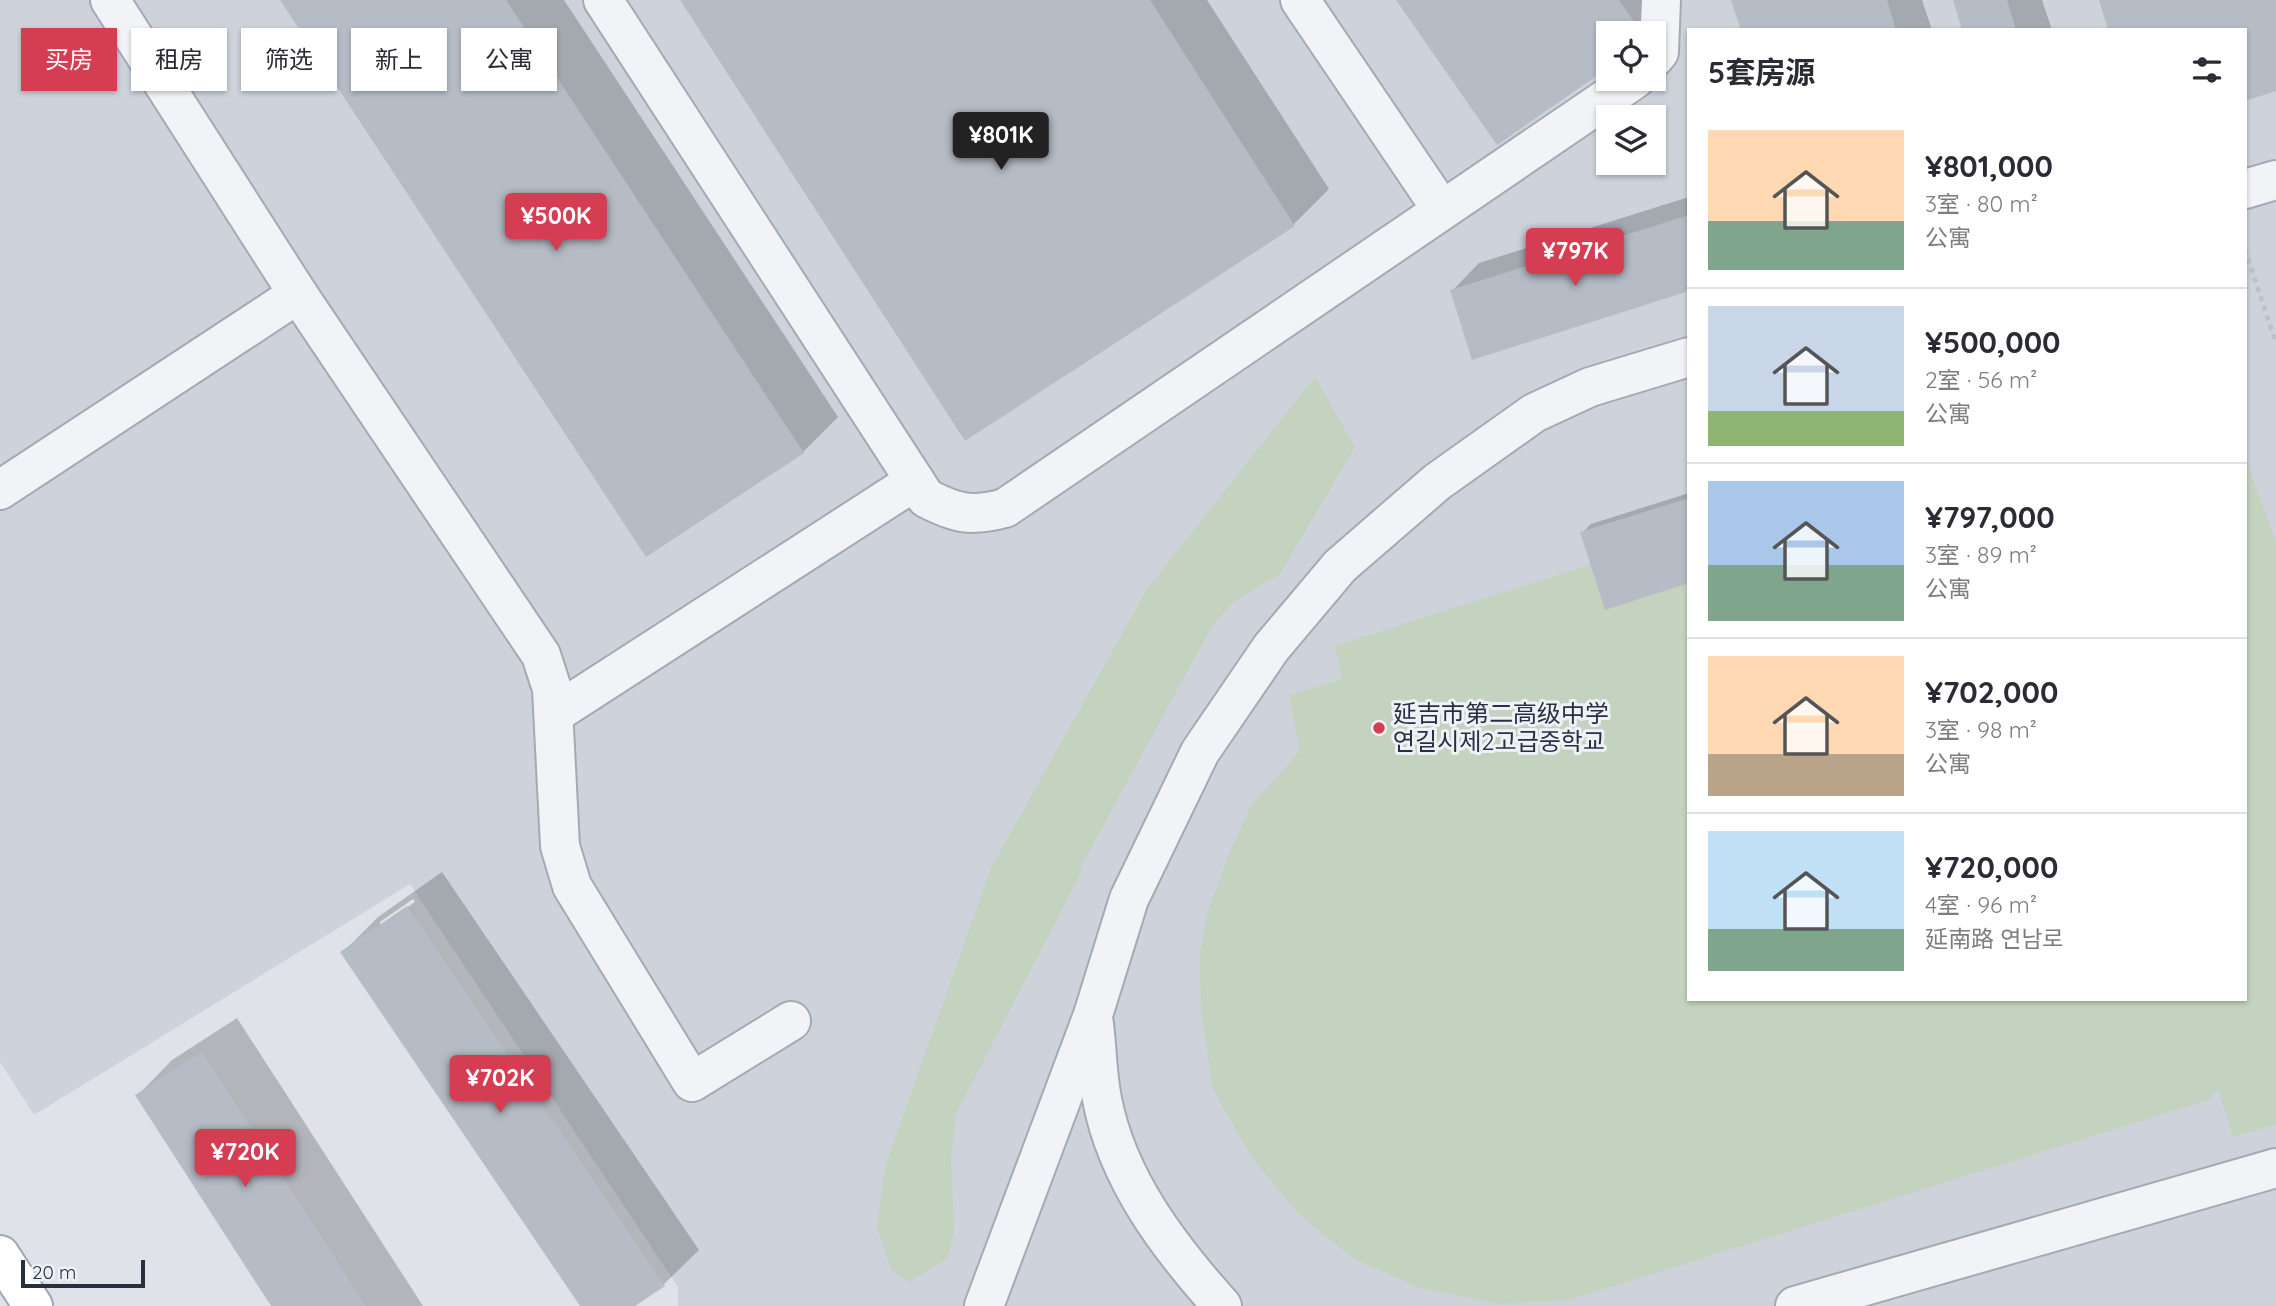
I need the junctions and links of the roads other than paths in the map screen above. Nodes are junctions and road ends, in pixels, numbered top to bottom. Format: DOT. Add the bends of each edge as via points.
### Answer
graph roads {
  1 [pos="110,0"];
  2 [pos="603,0"];
  3 [pos="1300,0"];
  4 [pos="1661,0"];
  5 [pos="1660,21"];
  6 [pos="1617,91"];
  7 [pos="2276,180"];
  8 [pos="2247,189"];
  9 [pos="1442,210"];
  10 [pos="298,294"];
  11 [pos="1687,358"];
  12 [pos="915,481"];
  13 [pos="0,490"];
  14 [pos="554,713"];
  15 [pos="1093,1014"];
  16 [pos="791,1021"];
  17 [pos="2276,1168"];
  18 [pos="0,1255"];
  19 [pos="18,1298"];
  20 [pos="984,1306"];
  21 [pos="1222,1306"];
  22 [pos="1795,1306"];
  1 -- 10 [label="lane"];
  2 -- 12 [label="lane"];
  3 -- 9 [label="lane"];
  4 -- 5 [label="lane"];
  6 -- 9 [label="lane"];
  7 -- 8 [label="lane"];
  9 -- 12 [label="lane" via="1005,508 977,515 950,510 926,498"];
  10 -- 13 [label="lane"];
  10 -- 14 [label="lane" via="541,655"];
  11 -- 15 [label="lane" via="1590,387 1534,413 1437,482 1340,566 1271,648 1200,752 1129,899"];
  12 -- 14 [label="lane"];
  14 -- 16 [label="lane" via="560,846 572,886 692,1082"];
  15 -- 20 [label="lane"];
  15 -- 21 [label="lane" via="1102,1100 1122,1163 1157,1227"];
  17 -- 22 [label="lane"];
  18 -- 19 [label="main road"];
}
